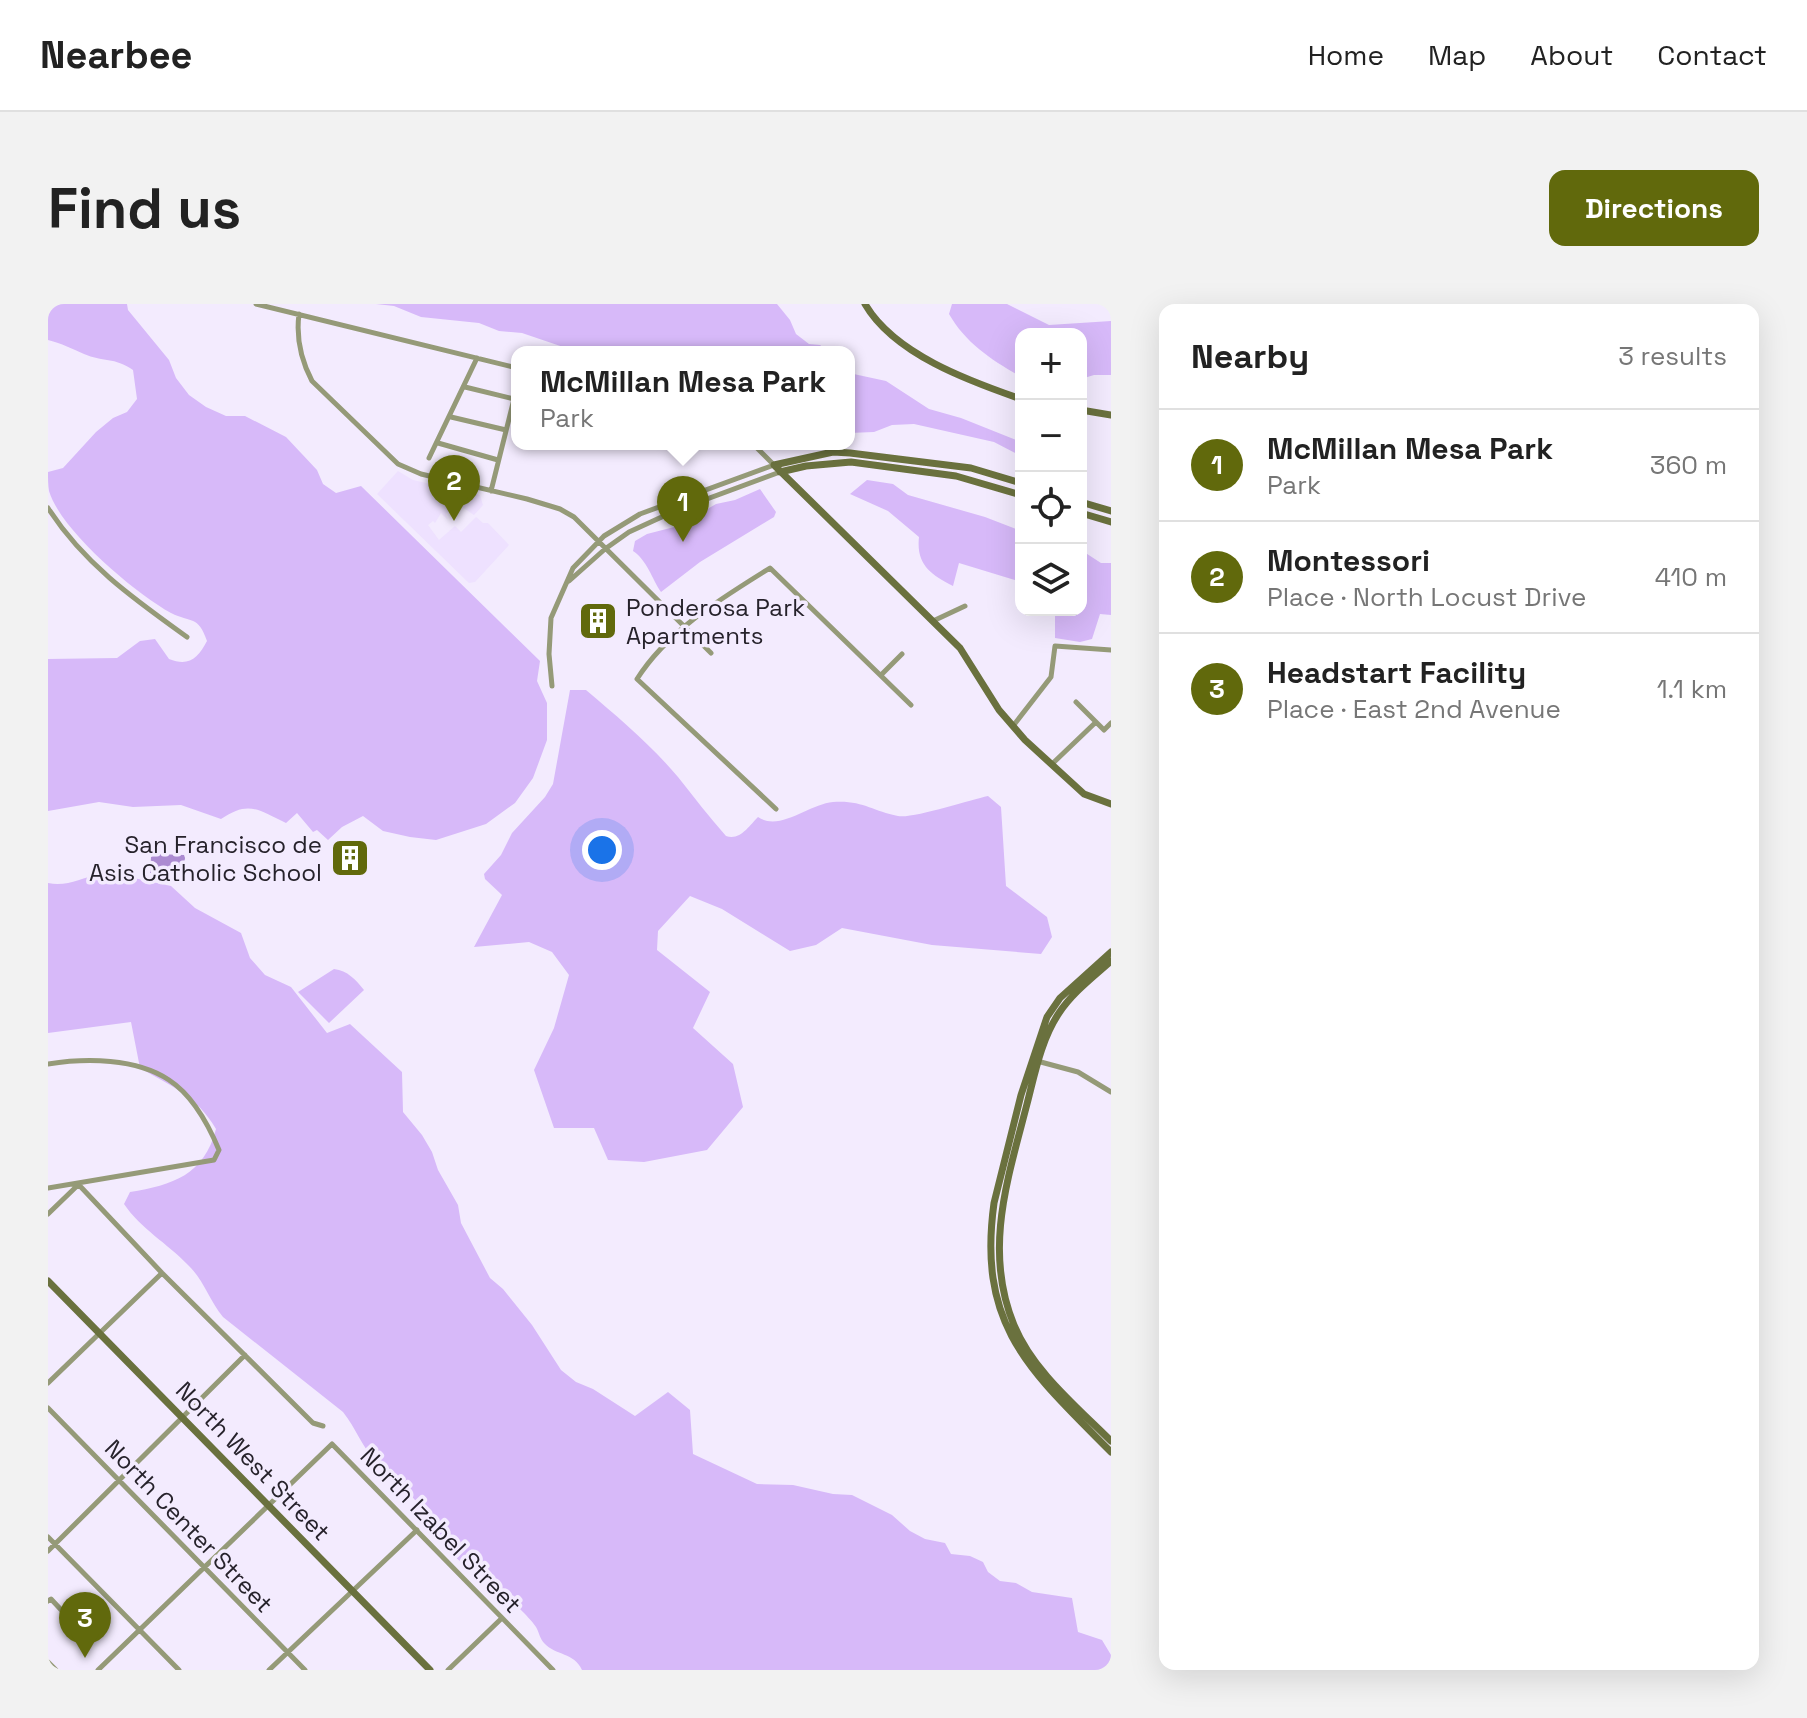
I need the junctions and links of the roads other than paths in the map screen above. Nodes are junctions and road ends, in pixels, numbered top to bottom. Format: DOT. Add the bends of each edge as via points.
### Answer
graph roads {
  1 [pos="256,304"];
  2 [pos="865,304"];
  3 [pos="299,314"];
  4 [pos="477,358"];
  5 [pos="511,366"];
  6 [pos="465,387"];
  7 [pos="1015,397"];
  8 [pos="511,398"];
  9 [pos="511,411"];
  10 [pos="1087,411"];
  11 [pos="1111,415"];
  12 [pos="451,417"];
  13 [pos="506,430"];
  14 [pos="437,443"];
  15 [pos="759,450"];
  16 [pos="429,458"];
  17 [pos="854,458"];
  18 [pos="498,460"];
  19 [pos="777,469"];
  20 [pos="1015,481"];
  21 [pos="491,491"];
  22 [pos="1015,493"];
  23 [pos="673,502"];
  24 [pos="1087,504"];
  25 [pos="48,508"];
  26 [pos="677,510"];
  27 [pos="1111,511"];
  28 [pos="1087,515"];
  29 [pos="1111,522"];
  30 [pos="598,543"];
  31 [pos="605,549"];
  32 [pos="569,582"];
  33 [pos="965,606"];
  34 [pos="933,621"];
  35 [pos="685,627"];
  36 [pos="187,637"];
  37 [pos="1111,650"];
  38 [pos="711,653"];
  39 [pos="902,654"];
  40 [pos="881,675"];
  41 [pos="552,686"];
  42 [pos="1076,702"];
  43 [pos="911,705"];
  44 [pos="1096,722"];
  45 [pos="1111,723"];
  46 [pos="1012,726"];
  47 [pos="1051,765"];
  48 [pos="1111,804"];
  49 [pos="776,809"];
  50 [pos="1111,952"];
  51 [pos="1111,961"];
  52 [pos="1035,1060"];
  53 [pos="48,1064"];
  54 [pos="1111,1092"];
  55 [pos="79,1184"];
  56 [pos="48,1188"];
  57 [pos="48,1214"];
  58 [pos="162,1273"];
  59 [pos="48,1281"];
  60 [pos="100,1333"];
  61 [pos="245,1355"];
  62 [pos="48,1383"];
  63 [pos="48,1408"];
  64 [pos="184,1419"];
  65 [pos="323,1426"];
  66 [pos="1111,1441"];
  67 [pos="1111,1452"];
  68 [pos="120,1481"];
  69 [pos="268,1505"];
  70 [pos="417,1530"];
  71 [pos="48,1537"];
  72 [pos="55,1544"];
  73 [pos="48,1551"];
  74 [pos="204,1567"];
  75 [pos="352,1591"];
  76 [pos="48,1601"];
  77 [pos="65,1614"];
  78 [pos="502,1618"];
  79 [pos="139,1631"];
  80 [pos="288,1652"];
  81 [pos="48,1662"];
  82 [pos="56,1670"];
  83 [pos="98,1670"];
  84 [pos="179,1670"];
  85 [pos="269,1670"];
  86 [pos="305,1670"];
  87 [pos="430,1670"];
  88 [pos="448,1670"];
  89 [pos="553,1670"];
  1 -- 3 [label="street"];
  2 -- 7 [label="street" via="886,329 936,365"];
  3 -- 4 [label="street"];
  3 -- 21 [label="street" via="299,343 312,381 398,464"];
  4 -- 5 [label="street"];
  4 -- 6 [label="street"];
  6 -- 8 [label="street"];
  6 -- 12 [label="street"];
  9 -- 13 [label="street"];
  10 -- 11 [label="street"];
  12 -- 13 [label="street"];
  12 -- 14 [label="street"];
  13 -- 18 [label="street"];
  14 -- 16 [label="street"];
  14 -- 18 [label="street"];
  15 -- 19 [label="street"];
  17 -- 19 [label="street"];
  17 -- 20 [label="street" via="971,468"];
  17 -- 22 [label="street" via="956,476"];
  18 -- 21 [label="street"];
  19 -- 23 [label="street"];
  19 -- 26 [label="street"];
  19 -- 34 [label="street"];
  21 -- 30 [label="street" via="560,509"];
  23 -- 26 [label="street"];
  23 -- 30 [label="street" via="631,518"];
  24 -- 27 [label="street"];
  25 -- 36 [label="street" via="106,577"];
  26 -- 31 [label="street"];
  28 -- 29 [label="street"];
  30 -- 31 [label="street"];
  30 -- 32 [label="street" via="573,568"];
  31 -- 32 [label="street"];
  31 -- 35 [label="street"];
  32 -- 41 [label="street" via="551,618"];
  33 -- 34 [label="street"];
  34 -- 46 [label="street" via="969,659"];
  35 -- 38 [label="street"];
  35 -- 40 [label="street" via="770,568"];
  35 -- 49 [label="street" via="637,679"];
  37 -- 46 [label="street" via="1055,646 1051,677"];
  39 -- 40 [label="street"];
  40 -- 43 [label="street"];
  42 -- 44 [label="street"];
  44 -- 45 [label="street" via="1104,730"];
  44 -- 47 [label="street"];
  46 -- 47 [label="street"];
  47 -- 48 [label="street" via="1084,794"];
  50 -- 52 [label="street" via="1060,998 1040,1032"];
  51 -- 52 [label="street" via="1060,1012"];
  52 -- 54 [label="street" via="1078,1072"];
  52 -- 66 [label="street" via="999,1221 1001,1283 1015,1327 1039,1367"];
  52 -- 67 [label="street" via="994,1203 989,1266 994,1294 1005,1325 1032,1368"];
  53 -- 55 [label="street" via="124,1063 165,1078 196,1108 219,1150 214,1160"];
  55 -- 56 [label="street"];
  55 -- 57 [label="street"];
  55 -- 58 [label="street"];
  58 -- 60 [label="street"];
  58 -- 61 [label="street"];
  59 -- 60 [label="street, North West Street"];
  60 -- 62 [label="street"];
  60 -- 64 [label="street, North West Street"];
  61 -- 64 [label="street"];
  61 -- 65 [label="street" via="313,1423"];
  63 -- 68 [label="street, North Center Street"];
  64 -- 68 [label="street"];
  64 -- 69 [label="street, North West Street"];
  68 -- 72 [label="street"];
  68 -- 74 [label="street, North Center Street"];
  69 -- 70 [label="street, North Izabel Street" via="332,1444"];
  69 -- 74 [label="street"];
  69 -- 75 [label="street, North West Street"];
  70 -- 75 [label="street"];
  70 -- 78 [label="street, North Izabel Street"];
  71 -- 72 [label="street"];
  72 -- 73 [label="street"];
  72 -- 79 [label="street"];
  74 -- 79 [label="street"];
  74 -- 80 [label="street, North Center Street"];
  75 -- 80 [label="street"];
  75 -- 87 [label="street, North West Street"];
  76 -- 77 [label="street"];
  78 -- 88 [label="street"];
  78 -- 89 [label="street, North Izabel Street"];
  79 -- 83 [label="street"];
  79 -- 84 [label="street"];
  80 -- 85 [label="street"];
  80 -- 86 [label="street, North Center Street"];
  81 -- 82 [label="street"];
}
